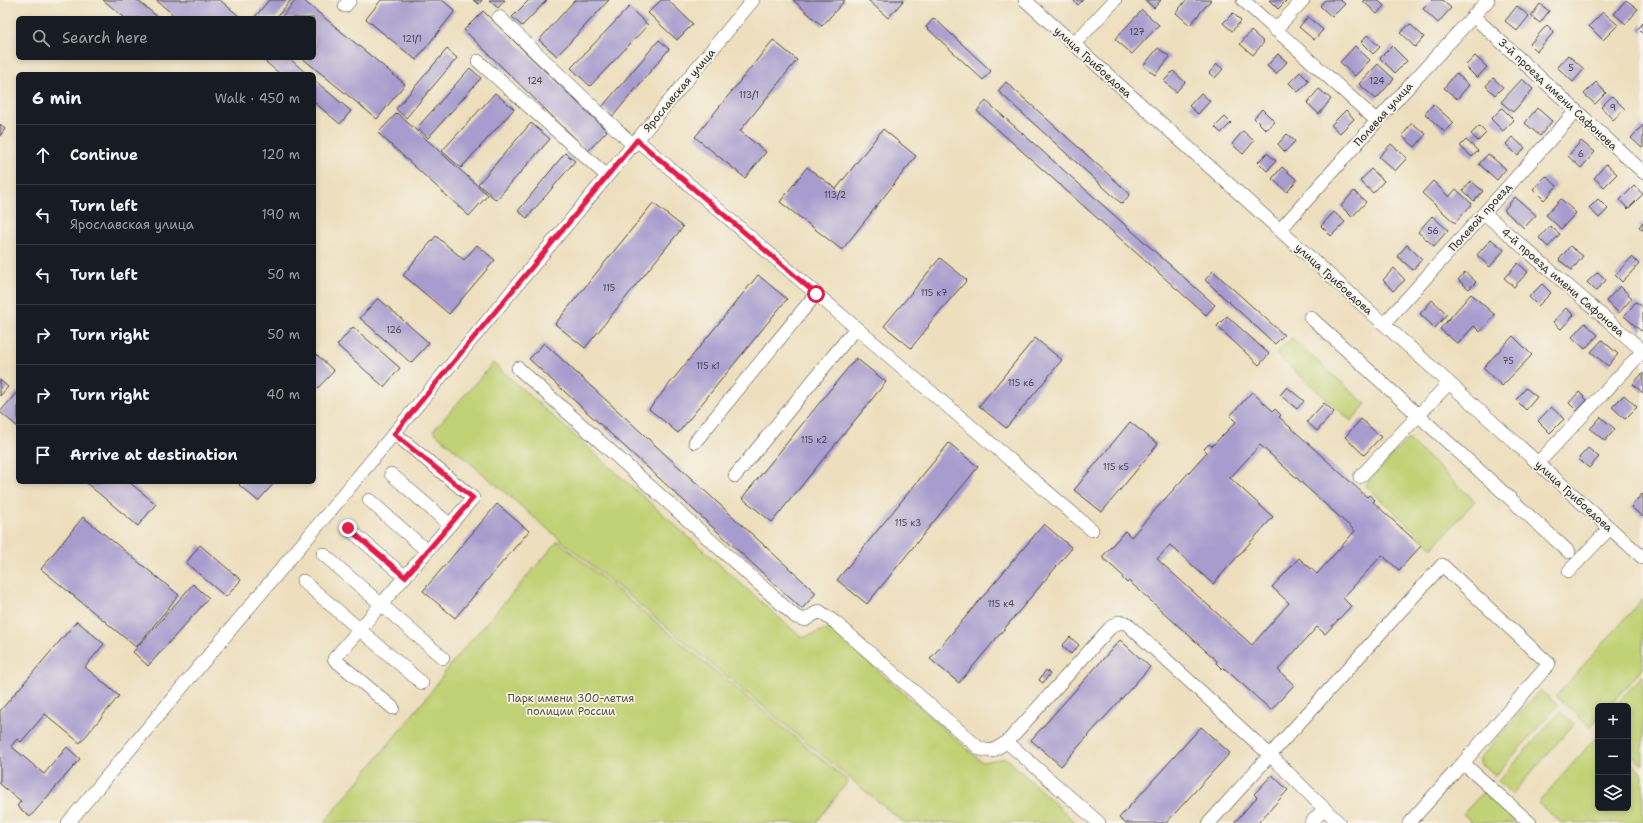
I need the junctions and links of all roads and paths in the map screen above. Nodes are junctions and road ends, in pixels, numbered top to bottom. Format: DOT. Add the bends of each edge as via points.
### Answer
graph roads {
  1 [pos="753,0"];
  2 [pos="1025,0"];
  3 [pos="1115,0"];
  4 [pos="1243,0"];
  5 [pos="1303,0"];
  6 [pos="1488,0"];
  7 [pos="1473,16"];
  8 [pos="499,17"];
  9 [pos="1275,30"];
  10 [pos="1074,44"];
  11 [pos="478,61"];
  12 [pos="1576,111"];
  13 [pos="1376,121"];
  14 [pos="635,143"];
  15 [pos="1643,172"];
  16 [pos="607,176"];
  17 [pos="1484,213"];
  18 [pos="1280,230"];
  19 [pos="816,294"];
  20 [pos="1310,317"];
  21 [pos="1384,324"];
  22 [pos="856,328"];
  23 [pos="1643,351"];
  24 [pos="518,368"];
  25 [pos="1449,383"];
  26 [pos="1418,415"];
  27 [pos="394,434"];
  28 [pos="695,442"];
  29 [pos="1538,463"];
  30 [pos="391,474"];
  31 [pos="735,476"];
  32 [pos="1360,477"];
  33 [pos="369,500"];
  34 [pos="450,525"];
  35 [pos="348,528"];
  36 [pos="1610,528"];
  37 [pos="1092,530"];
  38 [pos="427,551"];
  39 [pos="1569,552"];
  40 [pos="323,554"];
  41 [pos="1643,558"];
  42 [pos="1569,571"];
  43 [pos="405,577"];
  44 [pos="303,581"];
  45 [pos="381,605"];
  46 [pos="359,630"];
  47 [pos="443,658"];
  48 [pos="422,683"];
  49 [pos="393,708"];
  50 [pos="1007,742"];
  51 [pos="1270,755"];
  52 [pos="1463,764"];
  53 [pos="1324,809"];
  54 [pos="68,823"];
  55 [pos="1098,823"];
  56 [pos="1209,823"];
  57 [pos="1311,823"];
  58 [pos="1339,823"];
  59 [pos="1409,823"];
  60 [pos="1530,823"];
  1 -- 14 [label="street, Ярославская улица"];
  2 -- 10 [label="street, улица Грибоедова"];
  3 -- 10 [label="street"];
  4 -- 9 [label="street"];
  5 -- 9 [label="street"];
  6 -- 7 [label="street, Полевая улица"];
  7 -- 12 [label="street, 3-й проезд имени Сафонова"];
  7 -- 13 [label="street, Полевая улица"];
  8 -- 14 [label="street"];
  9 -- 13 [label="street"];
  10 -- 18 [label="street, улица Грибоедова"];
  11 -- 16 [label="street"];
  12 -- 15 [label="street, 3-й проезд имени Сафонова"];
  12 -- 17 [label="street, Полевой проезд"];
  13 -- 18 [label="street, Полевая улица"];
  14 -- 16 [label="street, Ярославская улица"];
  14 -- 19 [label="street"];
  16 -- 27 [label="street, Ярославская улица"];
  17 -- 21 [label="street, Полевой проезд"];
  17 -- 23 [label="street, 4-й проезд имени Сафонова"];
  18 -- 21 [label="street, улица Грибоедова"];
  19 -- 22 [label="street"];
  19 -- 28 [label="street"];
  20 -- 26 [label="street"];
  21 -- 25 [label="street, улица Грибоедова"];
  22 -- 31 [label="street"];
  22 -- 37 [label="street"];
  23 -- 29 [label="street"];
  24 -- 50 [label="street" via="796,617 805,620 819,611 836,623 980,749 992,751"];
  25 -- 26 [label="street"];
  25 -- 29 [label="street, улица Грибоедова"];
  26 -- 32 [label="street"];
  26 -- 39 [label="street"];
  27 -- 34 [label="street" via="473,498"];
  27 -- 54 [label="street, Ярославская улица"];
  29 -- 36 [label="street, улица Грибоедова"];
  30 -- 34 [label="street"];
  33 -- 38 [label="street"];
  34 -- 38 [label="street"];
  35 -- 43 [label="street"];
  36 -- 41 [label="street, улица Грибоедова"];
  36 -- 42 [label="street"];
  38 -- 43 [label="street"];
  40 -- 45 [label="street"];
  43 -- 45 [label="street"];
  44 -- 46 [label="street"];
  45 -- 46 [label="street"];
  45 -- 47 [label="street"];
  46 -- 48 [label="street"];
  46 -- 49 [label="street" via="334,659"];
  50 -- 51 [label="street" via="1110,628 1119,622 1126,623"];
  50 -- 55 [label="street"];
  51 -- 52 [label="street" via="1442,565 1549,664"];
  51 -- 53 [label="street"];
  51 -- 56 [label="street"];
  52 -- 59 [label="street"];
  52 -- 60 [label="street"];
  53 -- 57 [label="street"];
  53 -- 58 [label="street"];
}
